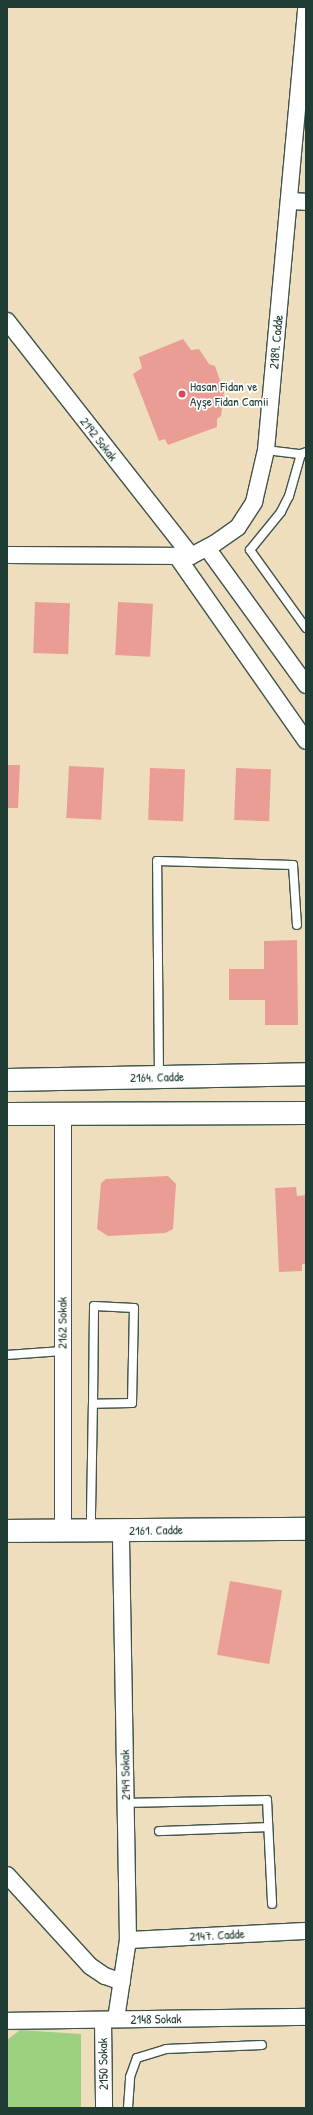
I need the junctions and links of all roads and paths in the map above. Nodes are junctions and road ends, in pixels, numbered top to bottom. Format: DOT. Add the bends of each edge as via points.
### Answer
graph roads {
  1 [pos="306,8"];
  2 [pos="305,35"];
  3 [pos="288,201"];
  4 [pos="306,202"];
  5 [pos="7,322"];
  6 [pos="266,450"];
  7 [pos="304,453"];
  8 [pos="207,548"];
  9 [pos="7,555"];
  10 [pos="184,557"];
  11 [pos="306,628"];
  12 [pos="306,685"];
  13 [pos="306,741"];
  14 [pos="297,925"];
  15 [pos="306,1074"];
  16 [pos="159,1077"];
  17 [pos="7,1080"];
  18 [pos="306,1113"];
  19 [pos="7,1114"];
  20 [pos="63,1114"];
  21 [pos="62,1351"];
  22 [pos="7,1355"];
  23 [pos="93,1404"];
  24 [pos="306,1529"];
  25 [pos="121,1530"];
  26 [pos="7,1531"];
  27 [pos="63,1531"];
  28 [pos="91,1531"];
  29 [pos="126,1803"];
  30 [pos="267,1827"];
  31 [pos="159,1831"];
  32 [pos="7,1875"];
  33 [pos="272,1904"];
  34 [pos="306,1931"];
  35 [pos="128,1940"];
  36 [pos="122,1982"];
  37 [pos="306,2016"];
  38 [pos="109,2019"];
  39 [pos="7,2021"];
  40 [pos="262,2045"];
  41 [pos="104,2108"];
  42 [pos="128,2108"];
  1 -- 2 [label="street, 2189. Cadde"];
  2 -- 3 [label="street, 2189. Cadde"];
  3 -- 4 [label="street"];
  3 -- 6 [label="street, 2189. Cadde"];
  5 -- 10 [label="street, 2192 Sokak"];
  6 -- 7 [label="lane"];
  6 -- 8 [label="street, 2189. Cadde" via="254,502 238,528"];
  7 -- 11 [label="lane" via="290,496 269,528 250,550"];
  8 -- 10 [label="street, 2189. Cadde"];
  8 -- 12 [label="street"];
  9 -- 10 [label="street, 2189. Cadde"];
  10 -- 13 [label="street, 2192 Sokak"];
  14 -- 16 [label="lane" via="293,864 157,861"];
  15 -- 16 [label="main road, 2164. Cadde"];
  16 -- 17 [label="main road, 2164. Cadde"];
  18 -- 20 [label="main road"];
  19 -- 20 [label="main road"];
  20 -- 21 [label="street, 2162 Sokak"];
  21 -- 22 [label="lane"];
  21 -- 27 [label="street, 2162 Sokak"];
  23 -- 23 [label="lane" via="94,1306 134,1308 132,1403"];
  23 -- 28 [label="lane"];
  24 -- 25 [label="main road, 2161. Cadde"];
  25 -- 28 [label="main road, 2161. Cadde"];
  25 -- 29 [label="street, 2149 Sokak"];
  26 -- 27 [label="main road, 2161. Cadde"];
  27 -- 28 [label="main road, 2161. Cadde"];
  29 -- 30 [label="lane" via="267,1800"];
  29 -- 35 [label="street, 2149 Sokak"];
  30 -- 31 [label="lane"];
  30 -- 33 [label="lane"];
  32 -- 36 [label="street" via="90,1966 105,1976"];
  34 -- 35 [label="street, 2147. Cadde"];
  35 -- 36 [label="street, 2149 Sokak"];
  36 -- 38 [label="street, 2149 Sokak"];
  37 -- 38 [label="street, 2148 Sokak"];
  38 -- 39 [label="street, 2148 Sokak"];
  38 -- 41 [label="street, 2150 Sokak"];
  40 -- 42 [label="lane" via="166,2049 137,2058 130,2077"];
}
